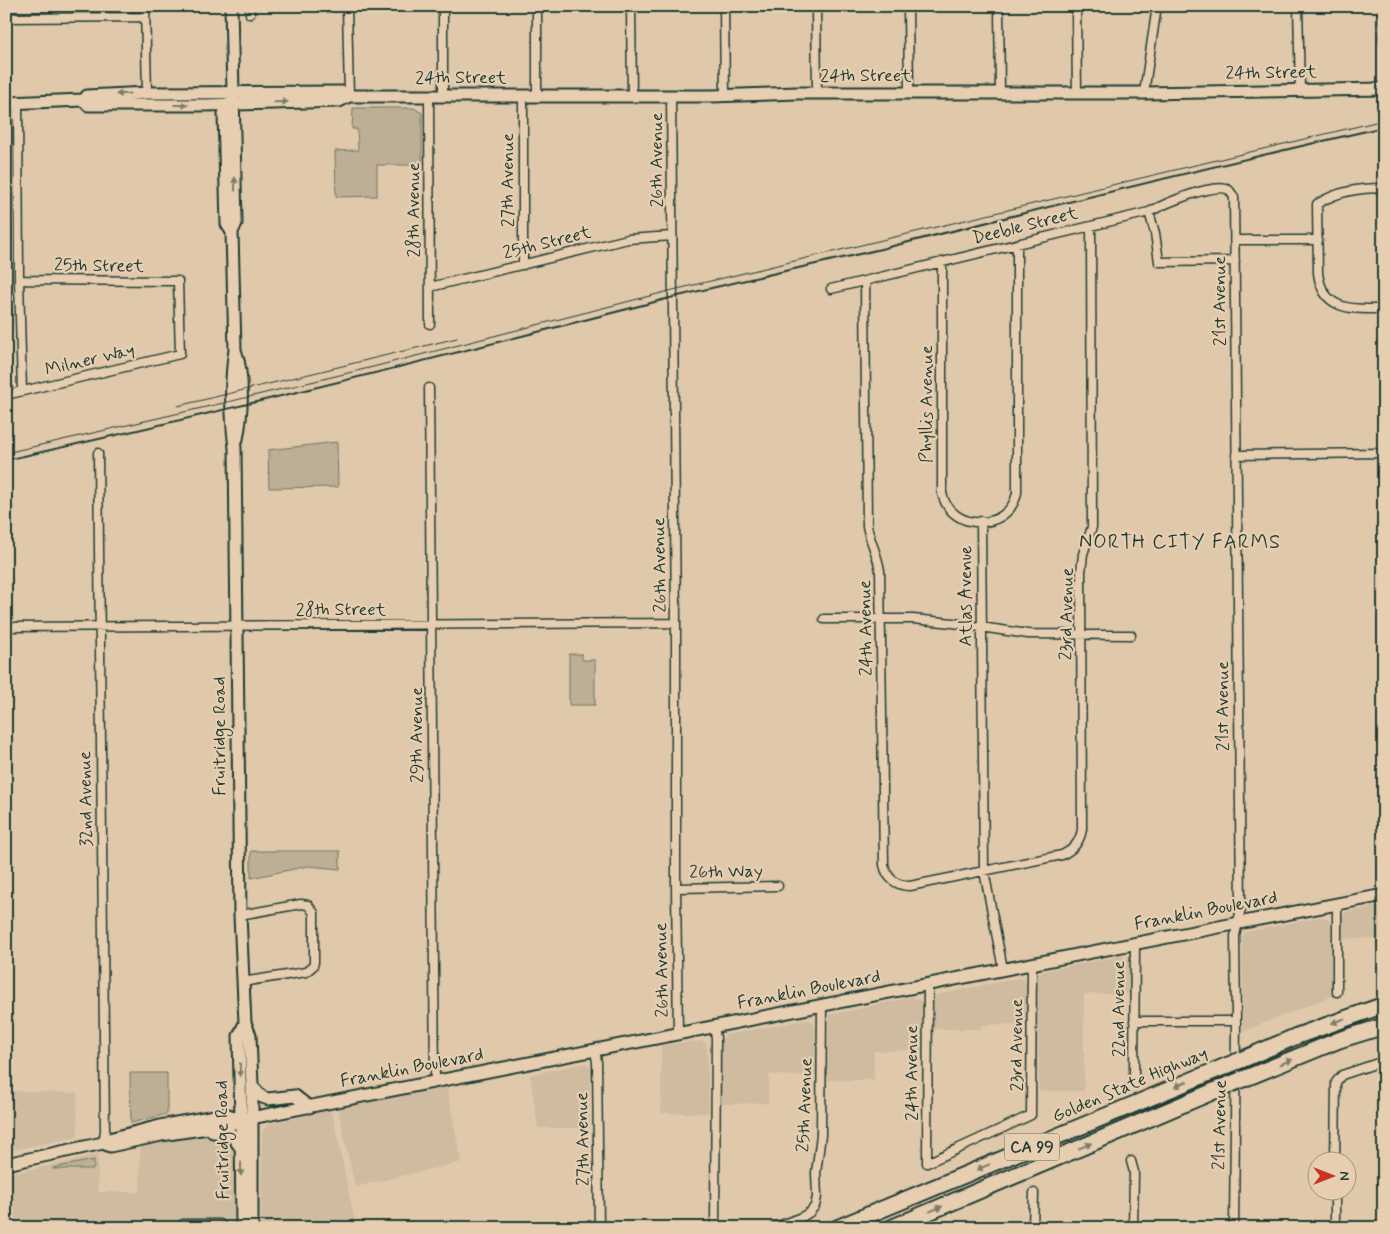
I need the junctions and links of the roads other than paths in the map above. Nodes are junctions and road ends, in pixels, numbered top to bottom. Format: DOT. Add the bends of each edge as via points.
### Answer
graph roads {
  1 [pos="145,6"];
  2 [pos="232,6"];
  3 [pos="347,6"];
  4 [pos="443,6"];
  5 [pos="537,6"];
  6 [pos="631,6"];
  7 [pos="724,6"];
  8 [pos="816,6"];
  9 [pos="908,6"];
  10 [pos="999,6"];
  11 [pos="1076,6"];
  12 [pos="1157,6"];
  13 [pos="1298,6"];
  14 [pos="1383,6"];
  15 [pos="145,16"];
  16 [pos="6,18"];
  17 [pos="1384,42"];
  18 [pos="1300,90"];
  19 [pos="1384,90"];
  20 [pos="1144,92"];
  21 [pos="148,93"];
  22 [pos="909,93"];
  23 [pos="1000,93"];
  24 [pos="1077,93"];
  25 [pos="817,94"];
  26 [pos="443,95"];
  27 [pos="523,95"];
  28 [pos="671,95"];
  29 [pos="725,95"];
  30 [pos="349,96"];
  31 [pos="429,96"];
  32 [pos="537,96"];
  33 [pos="632,96"];
  34 [pos="233,98"];
  35 [pos="84,100"];
  36 [pos="12,103"];
  37 [pos="1225,188"];
  38 [pos="1384,188"];
  39 [pos="1149,212"];
  40 [pos="1091,226"];
  41 [pos="672,236"];
  42 [pos="1235,240"];
  43 [pos="1318,240"];
  44 [pos="1018,244"];
  45 [pos="1235,261"];
  46 [pos="942,262"];
  47 [pos="523,265"];
  48 [pos="19,280"];
  49 [pos="865,281"];
  50 [pos="430,287"];
  51 [pos="831,289"];
  52 [pos="1384,309"];
  53 [pos="430,324"];
  54 [pos="180,354"];
  55 [pos="429,388"];
  56 [pos="22,391"];
  57 [pos="6,396"];
  58 [pos="98,453"];
  59 [pos="1384,453"];
  60 [pos="1236,455"];
  61 [pos="980,521"];
  62 [pos="880,618"];
  63 [pos="824,619"];
  64 [pos="676,623"];
  65 [pos="431,624"];
  66 [pos="99,626"];
  67 [pos="237,626"];
  68 [pos="6,627"];
  69 [pos="981,628"];
  70 [pos="1132,635"];
  71 [pos="1081,636"];
  72 [pos="984,871"];
  73 [pos="778,886"];
  74 [pos="676,888"];
  75 [pos="1384,895"];
  76 [pos="1337,904"];
  77 [pos="240,915"];
  78 [pos="1238,923"];
  79 [pos="1135,943"];
  80 [pos="1032,964"];
  81 [pos="1003,969"];
  82 [pos="242,982"];
  83 [pos="928,984"];
  84 [pos="1337,992"];
  85 [pos="822,1005"];
  86 [pos="1384,1005"];
  87 [pos="1134,1021"];
  88 [pos="1236,1022"];
  89 [pos="245,1023"];
  90 [pos="1384,1026"];
  91 [pos="714,1027"];
  92 [pos="678,1034"];
  93 [pos="595,1050"];
  94 [pos="1384,1060"];
  95 [pos="1134,1076"];
  96 [pos="435,1082"];
  97 [pos="252,1086"];
  98 [pos="309,1106"];
  99 [pos="247,1119"];
  100 [pos="189,1130"];
  101 [pos="103,1143"];
  102 [pos="241,1148"];
  103 [pos="1335,1152"];
  104 [pos="1131,1161"];
  105 [pos="927,1163"];
  106 [pos="6,1164"];
  107 [pos="1034,1193"];
  108 [pos="1335,1202"];
  109 [pos="183,1224"];
  110 [pos="223,1228"];
  111 [pos="242,1228"];
  112 [pos="252,1228"];
  113 [pos="599,1228"];
  114 [pos="715,1228"];
  115 [pos="773,1228"];
  116 [pos="837,1228"];
  117 [pos="891,1228"];
  118 [pos="1033,1228"];
  119 [pos="1133,1228"];
  120 [pos="1234,1228"];
  121 [pos="1326,1228"];
  122 [pos="1335,1228"];
  123 [pos="1346,1228"];
  1 -- 15 [label="street"];
  2 -- 34 [label="main road, Fruitridge Road"];
  3 -- 30 [label="street"];
  4 -- 26 [label="street"];
  5 -- 32 [label="street"];
  6 -- 33 [label="street"];
  7 -- 29 [label="street"];
  8 -- 25 [label="street"];
  9 -- 22 [label="street"];
  10 -- 23 [label="street"];
  11 -- 24 [label="street"];
  12 -- 20 [label="street"];
  13 -- 18 [label="street"];
  14 -- 17 [label="street"];
  15 -- 16 [label="street"];
  15 -- 21 [label="street"];
  18 -- 19 [label="main road, 24th Street"];
  18 -- 20 [label="main road, 24th Street"];
  20 -- 24 [label="main road, 24th Street"];
  21 -- 34 [label="main road, 24th Street"];
  21 -- 35 [label="main road, 24th Street, one-way" via="88,96"];
  22 -- 23 [label="main road, 24th Street"];
  22 -- 25 [label="main road, 24th Street"];
  23 -- 24 [label="main road, 24th Street"];
  25 -- 29 [label="main road, 24th Street"];
  26 -- 27 [label="main road, 24th Street"];
  26 -- 31 [label="main road, 24th Street"];
  27 -- 32 [label="main road, 24th Street"];
  27 -- 47 [label="street, 27th Avenue"];
  28 -- 29 [label="main road, 24th Street"];
  28 -- 33 [label="main road, 24th Street"];
  28 -- 41 [label="street, 26th Avenue"];
  30 -- 31 [label="main road, 24th Street"];
  30 -- 34 [label="main road, 24th Street" via="342,92"];
  31 -- 50 [label="street, 28th Avenue"];
  32 -- 33 [label="main road, 24th Street"];
  35 -- 34 [label="main road, 24th Street, one-way" via="88,105"];
  34 -- 67 [label="main road, Fruitridge Road" via="224,114 226,224 232,232 235,350 232,424"];
  35 -- 36 [label="main road, 24th Street"];
  36 -- 48 [label="street"];
  37 -- 39 [label="street, Deeble Street" via="1181,198"];
  37 -- 42 [label="street, 21st Avenue" via="1234,198"];
  38 -- 43 [label="street" via="1348,190 1317,204"];
  39 -- 40 [label="street, Deeble Street"];
  39 -- 45 [label="street" via="1159,262"];
  40 -- 44 [label="street, Deeble Street"];
  40 -- 71 [label="street, 23rd Avenue" via="1092,527 1081,564"];
  41 -- 47 [label="street, 25th Street" via="628,239"];
  41 -- 64 [label="street, 26th Avenue"];
  42 -- 43 [label="street"];
  42 -- 45 [label="street, 21st Avenue"];
  43 -- 52 [label="street" via="1319,280 1326,295 1351,309"];
  44 -- 46 [label="street, Deeble Street"];
  44 -- 61 [label="street, Atlas Avenue" via="1017,494 1007,513 994,520"];
  45 -- 60 [label="street, 21st Avenue"];
  46 -- 49 [label="street, Deeble Street"];
  46 -- 61 [label="street, Phyllis Avenue" via="942,493 946,506 955,515 965,520"];
  47 -- 50 [label="street, 25th Street"];
  48 -- 54 [label="street, 25th Street" via="178,282"];
  48 -- 56 [label="street"];
  49 -- 51 [label="street, Deeble Street"];
  49 -- 62 [label="street, 24th Avenue" via="867,526 879,564"];
  50 -- 53 [label="street, 28th Avenue"];
  54 -- 56 [label="street, Milner Way"];
  55 -- 65 [label="street, 29th Avenue"];
  56 -- 57 [label="street, Milner Way"];
  58 -- 66 [label="street, 32nd Avenue"];
  59 -- 60 [label="street"];
  60 -- 78 [label="street, 21st Avenue" via="1241,908"];
  61 -- 69 [label="street, Atlas Avenue"];
  62 -- 63 [label="street"];
  62 -- 69 [label="street" via="933,620"];
  62 -- 72 [label="street, 24th Avenue" via="886,872 898,884 910,886"];
  64 -- 65 [label="street, 28th Street"];
  64 -- 74 [label="street, 26th Avenue"];
  65 -- 67 [label="street, 28th Street"];
  65 -- 96 [label="street, 29th Avenue"];
  66 -- 67 [label="street, 28th Street"];
  66 -- 68 [label="street, 28th Street"];
  66 -- 101 [label="street, 32nd Avenue"];
  67 -- 77 [label="main road, Fruitridge Road"];
  69 -- 71 [label="street"];
  69 -- 72 [label="street, Atlas Avenue"];
  70 -- 71 [label="street"];
  71 -- 72 [label="street, 23rd Avenue" via="1081,835 1075,846 1062,855"];
  72 -- 81 [label="street, Atlas Avenue"];
  73 -- 74 [label="street, 26th Way"];
  74 -- 92 [label="street, 26th Avenue"];
  75 -- 76 [label="main road, Franklin Boulevard"];
  76 -- 78 [label="main road, Franklin Boulevard"];
  76 -- 84 [label="street"];
  77 -- 82 [label="main road, Fruitridge Road"];
  77 -- 82 [label="street" via="301,904 308,905 314,914 314,962 310,970"];
  78 -- 79 [label="main road, Franklin Boulevard"];
  78 -- 88 [label="street, 21st Avenue" via="1235,936"];
  79 -- 80 [label="main road, Franklin Boulevard"];
  79 -- 87 [label="street, 22nd Avenue"];
  80 -- 81 [label="main road, Franklin Boulevard"];
  80 -- 105 [label="street, 23rd Avenue" via="1031,1116"];
  81 -- 83 [label="main road, Franklin Boulevard"];
  82 -- 89 [label="main road, Fruitridge Road"];
  83 -- 85 [label="main road, Franklin Boulevard"];
  83 -- 105 [label="street, 24th Avenue"];
  85 -- 91 [label="main road, Franklin Boulevard"];
  85 -- 115 [label="street, 25th Avenue" via="817,1196 810,1212"];
  86 -- 116 [label="highway, Golden State Highway / CA 99, one-way, bridge" via="1297,1036"];
  87 -- 88 [label="street"];
  87 -- 95 [label="street, 22nd Avenue"];
  88 -- 120 [label="street, 21st Avenue"];
  89 -- 97 [label="main road, Fruitridge Road" via="250,1035"];
  89 -- 99 [label="main road, Fruitridge Road, one-way" via="239,1036"];
  117 -- 90 [label="highway, CA 99, one-way, bridge" via="1226,1086 1339,1040"];
  91 -- 92 [label="main road, Franklin Boulevard"];
  91 -- 114 [label="street"];
  92 -- 93 [label="main road, Franklin Boulevard"];
  93 -- 96 [label="main road, Franklin Boulevard"];
  93 -- 113 [label="street, 27th Avenue"];
  94 -- 103 [label="street" via="1338,1078 1335,1088"];
  96 -- 98 [label="main road, Franklin Boulevard"];
  97 -- 98 [label="main road" via="262,1097 295,1096"];
  97 -- 99 [label="main road, Fruitridge Road"];
  98 -- 99 [label="main road, Franklin Boulevard"];
  99 -- 100 [label="main road, Franklin Boulevard"];
  99 -- 101 [label="main road, Franklin Boulevard" via="226,1114 151,1128"];
  99 -- 102 [label="main road, Fruitridge Road"];
  99 -- 112 [label="main road, Fruitridge Road"];
  100 -- 101 [label="main road, Franklin Boulevard" via="110,1146"];
  100 -- 102 [label="main road" via="198,1134 230,1133"];
  101 -- 106 [label="main road, Franklin Boulevard"];
  102 -- 111 [label="main road, Fruitridge Road, one-way"];
  104 -- 119 [label="street" via="1134,1172"];
  107 -- 118 [label="street"];
  108 -- 122 [label="street"];
  109 -- 110 [label="street" via="220,1224"];
  121 -- 122 [label="street"];
  122 -- 123 [label="street"];
}
